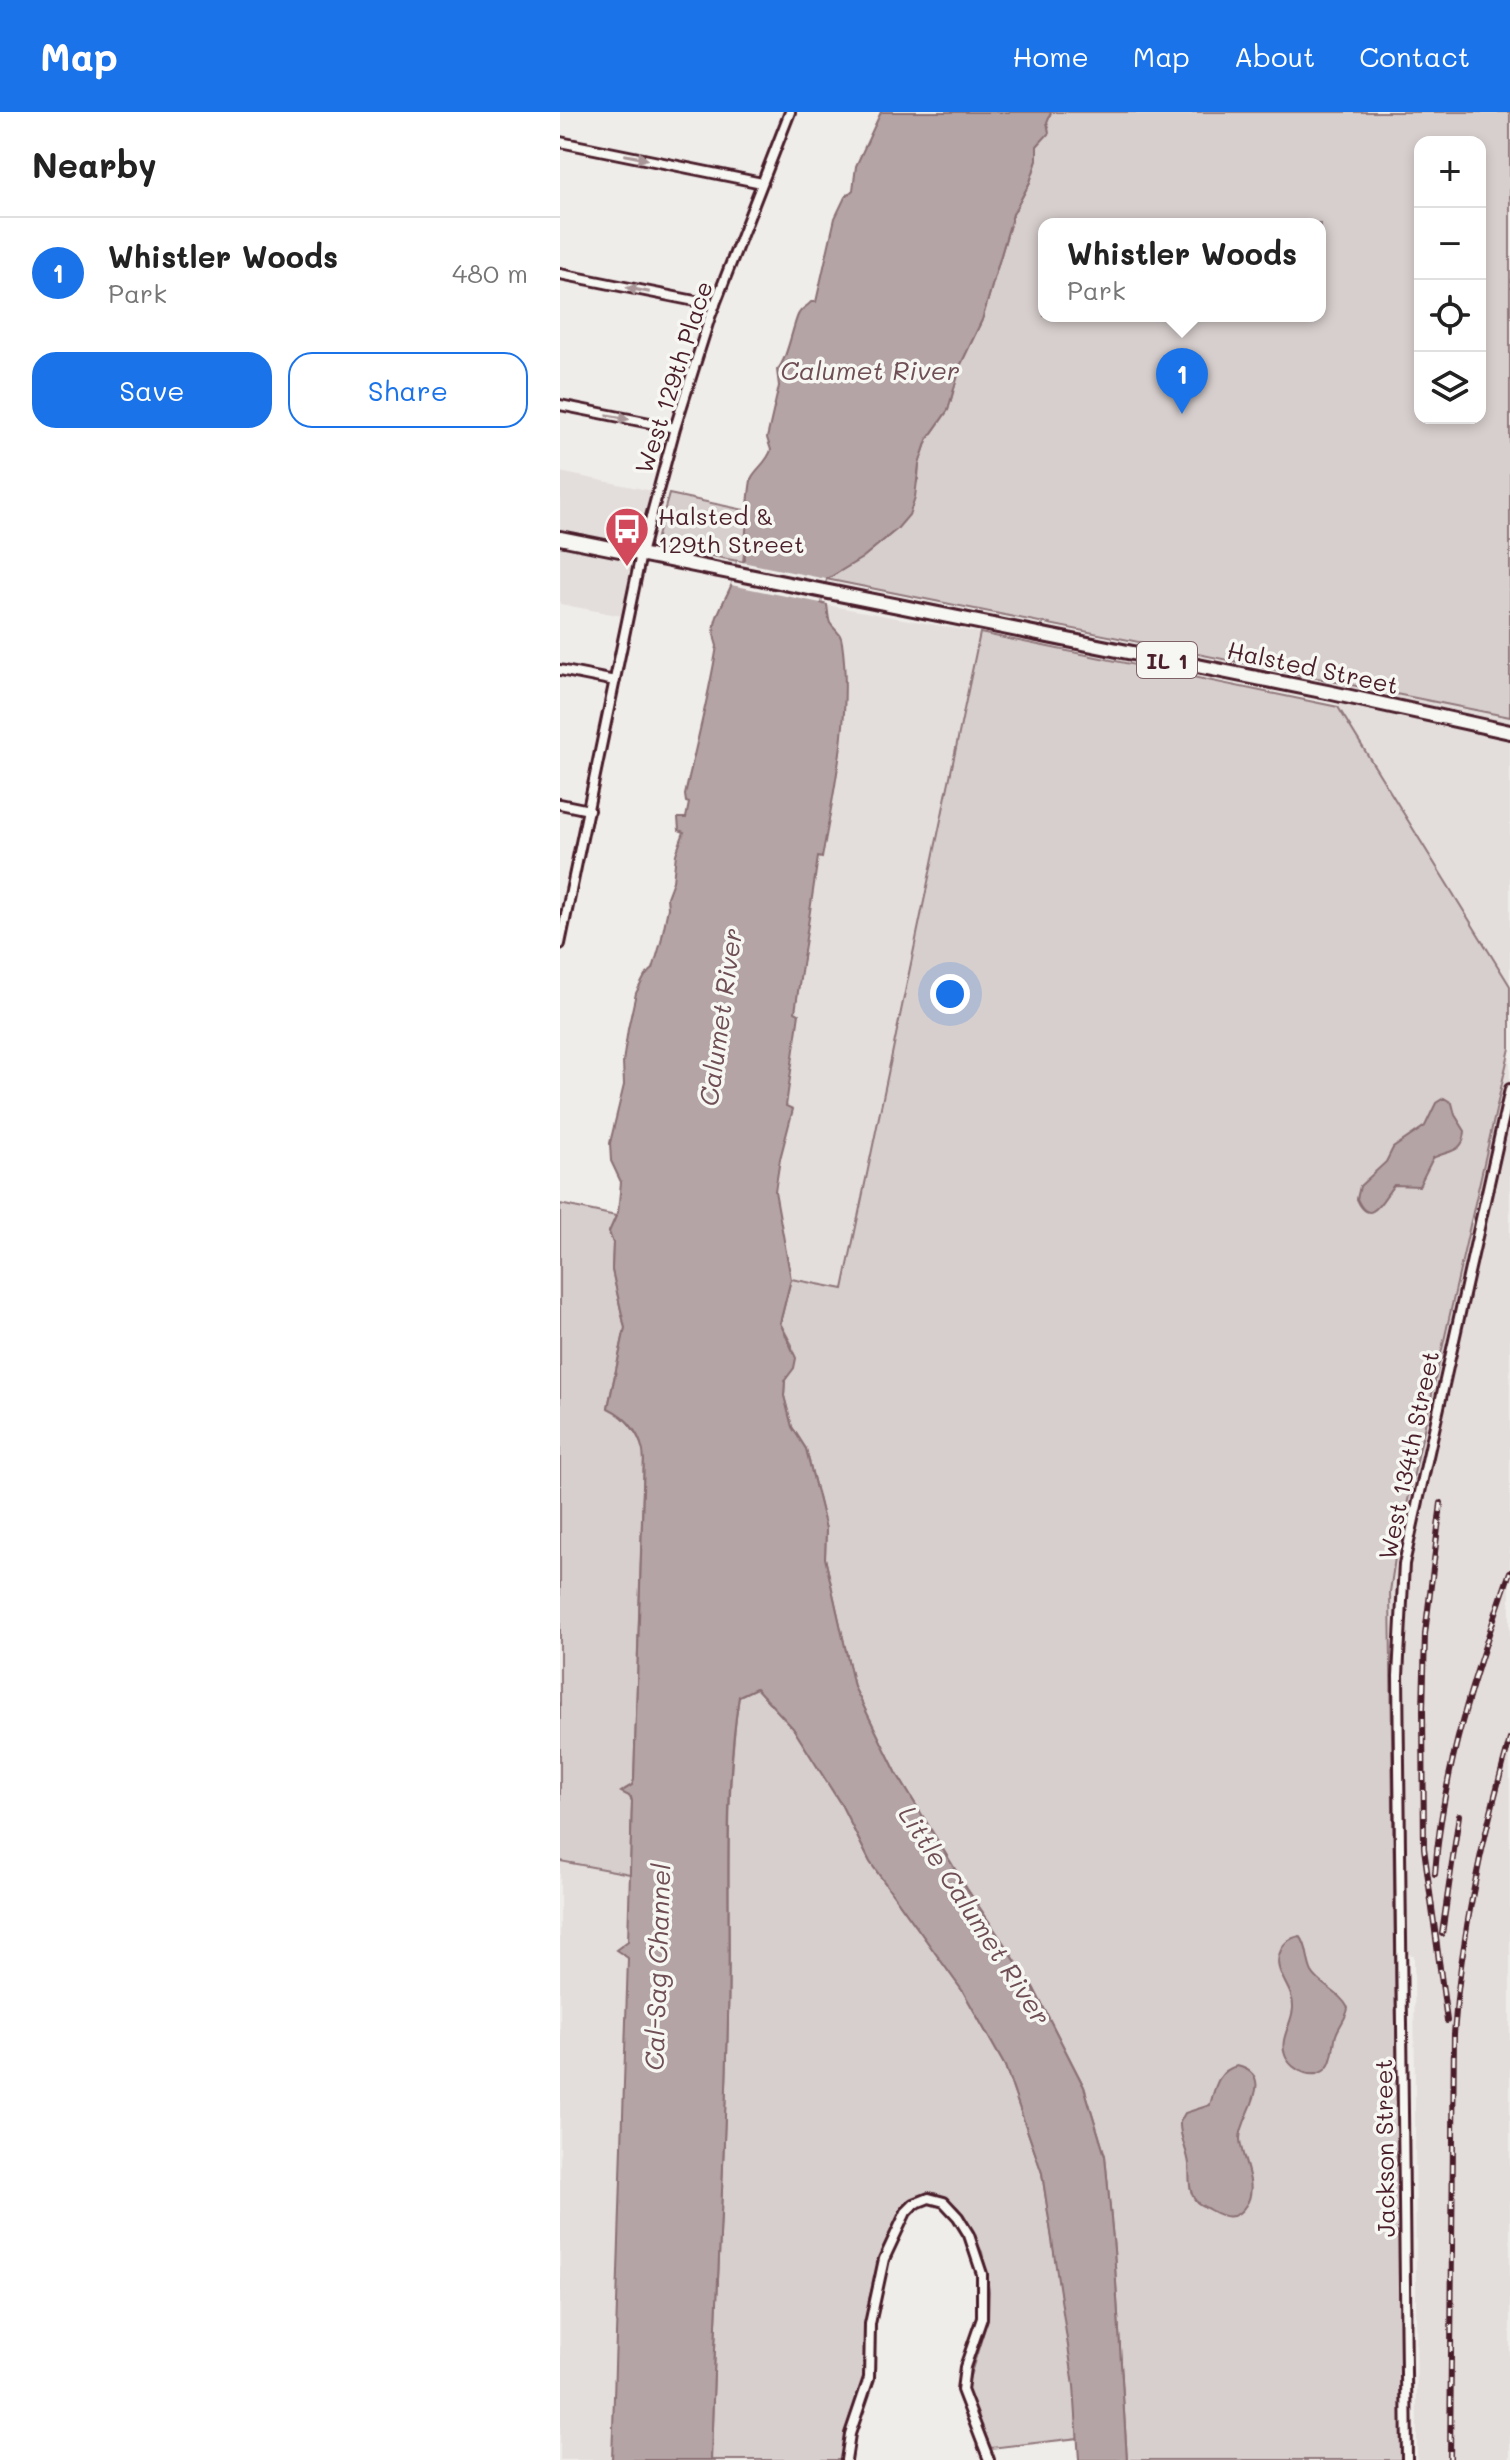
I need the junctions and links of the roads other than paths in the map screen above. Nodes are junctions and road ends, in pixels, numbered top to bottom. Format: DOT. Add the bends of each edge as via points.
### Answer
graph roads {
  1 [pos="790,112"];
  2 [pos="560,142"];
  3 [pos="762,183"];
  4 [pos="560,274"];
  5 [pos="715,305"];
  6 [pos="560,405"];
  7 [pos="675,428"];
  8 [pos="560,538"];
  9 [pos="641,554"];
  10 [pos="560,670"];
  11 [pos="615,681"];
  12 [pos="1510,732"];
  13 [pos="560,804"];
  14 [pos="589,810"];
  15 [pos="560,940"];
  16 [pos="1510,1089"];
  17 [pos="1401,1835"];
  18 [pos="846,2460"];
  19 [pos="989,2460"];
  20 [pos="1407,2460"];
  1 -- 3 [label="street, West 129th Place"];
  2 -- 3 [label="street, one-way"];
  3 -- 5 [label="street, West 129th Place"];
  5 -- 4 [label="street, one-way"];
  5 -- 7 [label="street, West 129th Place"];
  6 -- 7 [label="street, one-way"];
  7 -- 9 [label="street, West 129th Place"];
  8 -- 9 [label="main road, IL 1"];
  9 -- 11 [label="street, West 129th Place"];
  9 -- 12 [label="main road, Halsted Street / IL 1"];
  10 -- 11 [label="street"];
  11 -- 14 [label="street, West 129th Place"];
  13 -- 14 [label="street"];
  14 -- 15 [label="street, West 129th Place"];
  16 -- 17 [label="street, West 134th Street" via="1404,1564 1398,1676"];
  17 -- 20 [label="street, Jackson Street"];
  18 -- 19 [label="street" via="869,2378 872,2303 884,2259 906,2212 929,2198 944,2202 958,2217 982,2274 982,2318 962,2390"];
}
